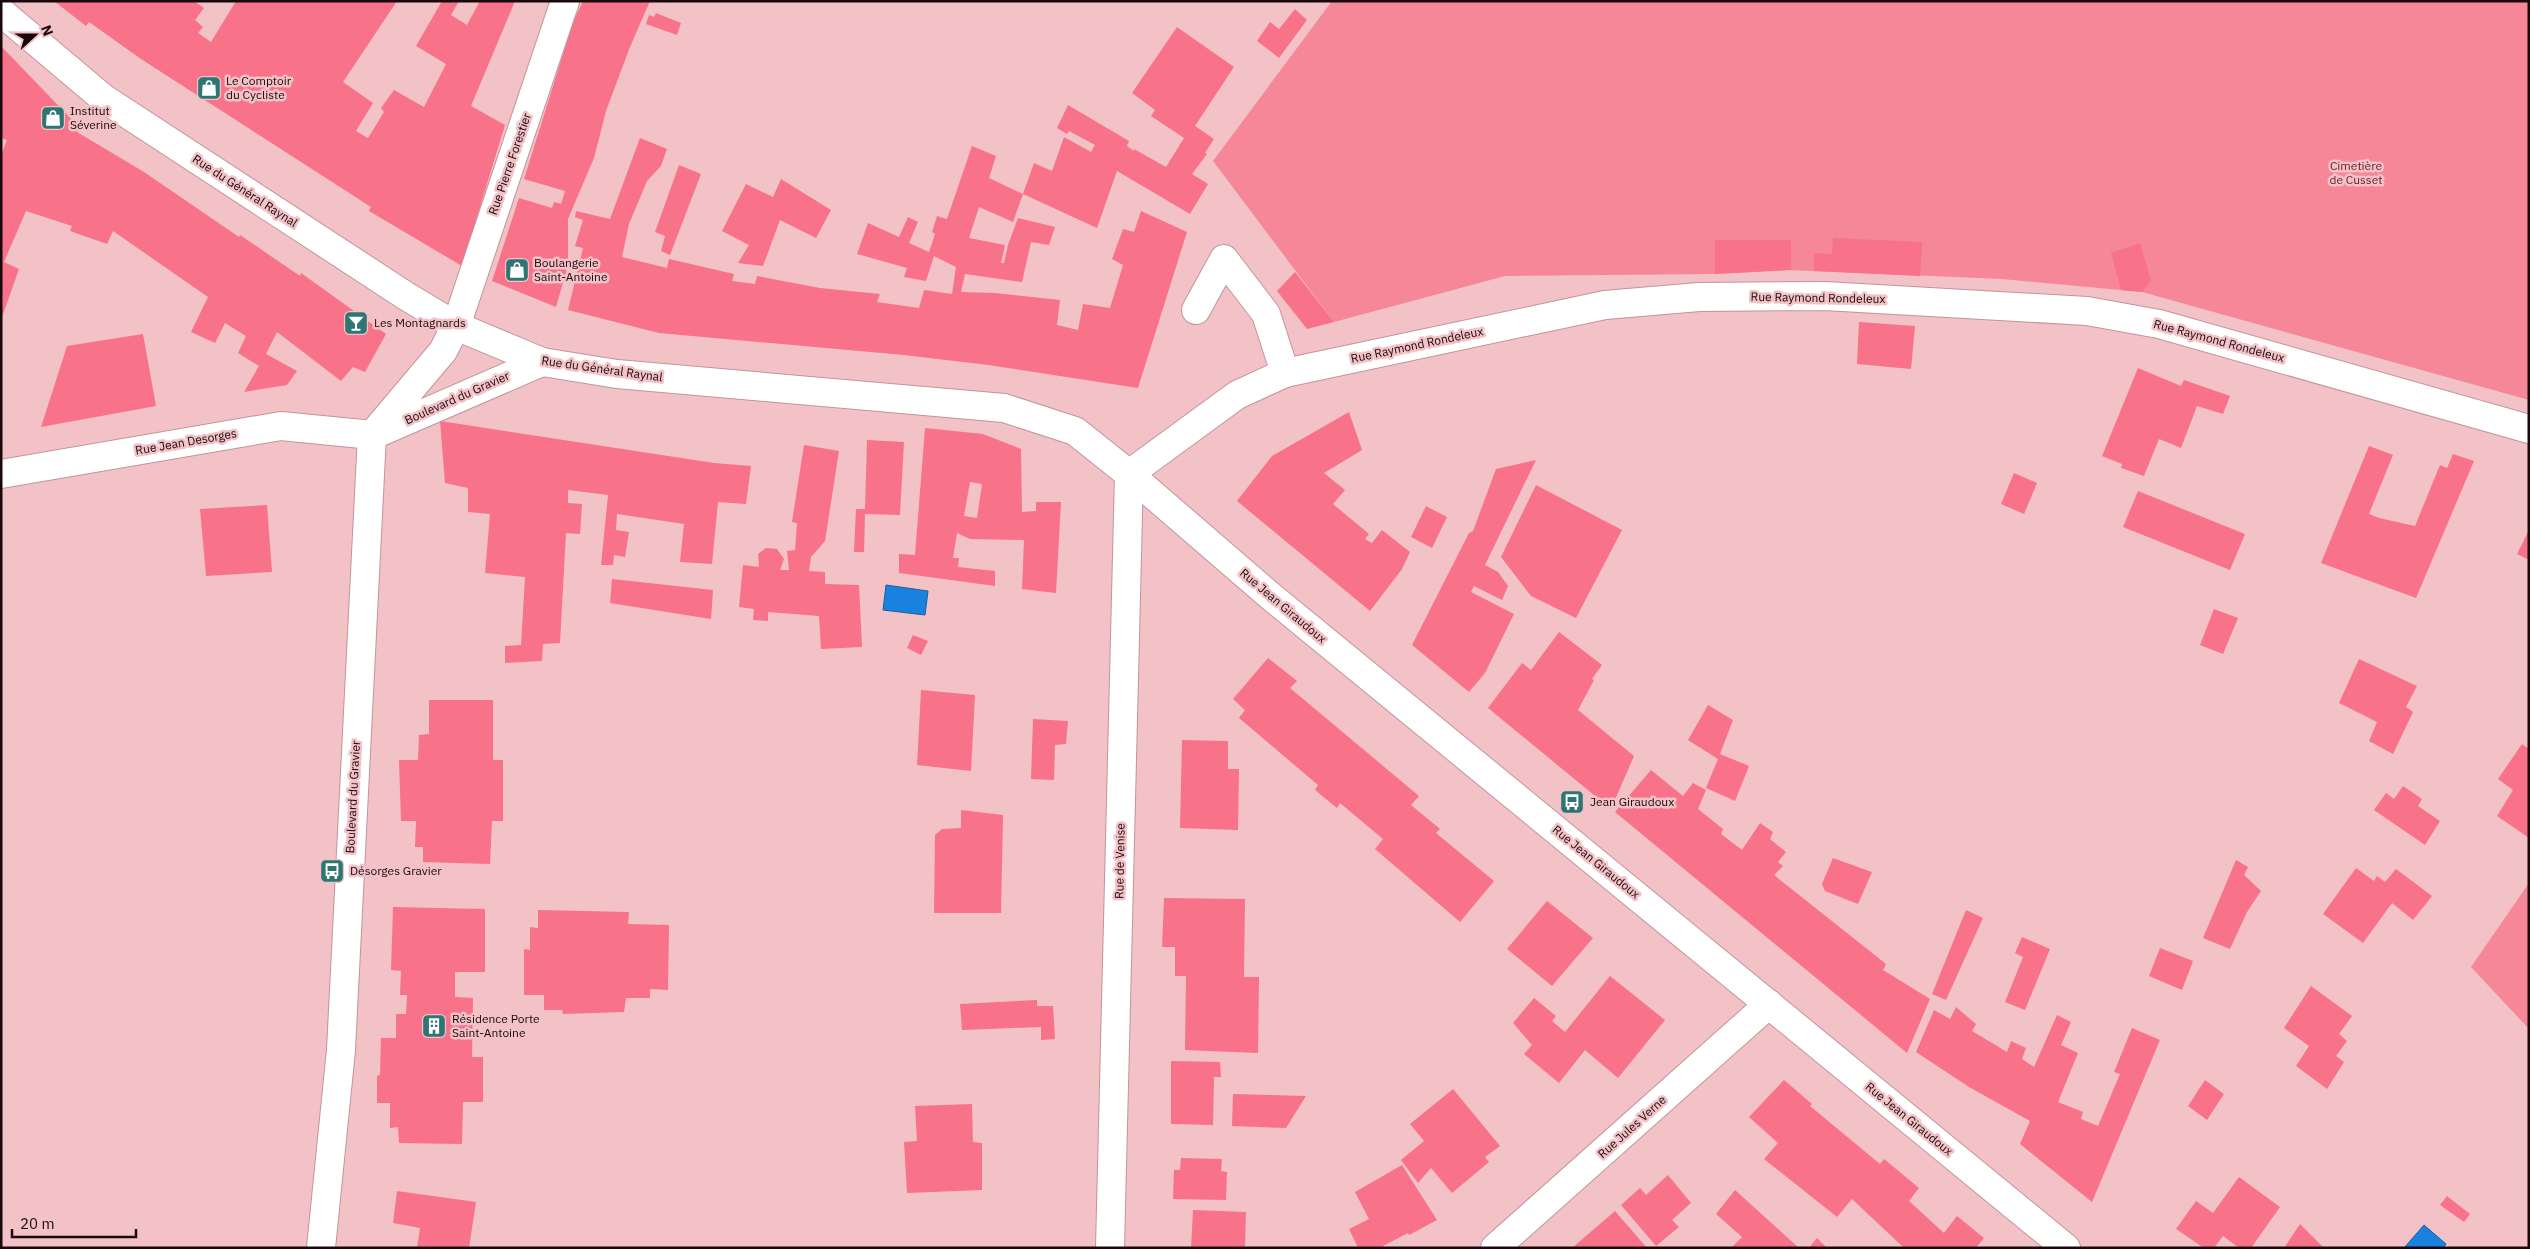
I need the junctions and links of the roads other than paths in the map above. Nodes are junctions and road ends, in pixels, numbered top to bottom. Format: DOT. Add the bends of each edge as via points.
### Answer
graph roads {
  1 [pos="565,1"];
  2 [pos="4,13"];
  3 [pos="1196,310"];
  4 [pos="456,326"];
  5 [pos="542,362"];
  6 [pos="1285,373"];
  7 [pos="2529,428"];
  8 [pos="372,435"];
  9 [pos="1,474"];
  10 [pos="1129,474"];
  11 [pos="1769,1004"];
  12 [pos="322,1248"];
  13 [pos="1110,1248"];
  14 [pos="1495,1248"];
  15 [pos="2066,1248"];
  1 -- 4 [label="street, Rue Pierre Forestier"];
  2 -- 4 [label="street, Rue du Général Raynal" via="103,98"];
  3 -- 6 [label="street" via="1224,259 1266,314"];
  4 -- 5 [label="street, Rue du Général Raynal"];
  4 -- 8 [label="street, Boulevard du Gravier" via="443,352"];
  5 -- 8 [label="street, Boulevard du Gravier"];
  5 -- 10 [label="street, Rue du Général Raynal" via="617,374 1004,408 1075,431"];
  6 -- 7 [label="street, Rue Raymond Rondeleux" via="1605,304 1699,297 1826,296 2086,311 2159,324"];
  6 -- 10 [label="street, Rue Raymond Rondeleux" via="1237,395"];
  8 -- 9 [label="street, Rue Jean Desorges" via="281,426"];
  8 -- 12 [label="street, Boulevard du Gravier" via="341,1050"];
  10 -- 11 [label="street, Rue Jean Giraudoux" via="1268,594"];
  10 -- 13 [label="street, Rue de Venise"];
  11 -- 14 [label="street, Rue Jules Verne"];
  11 -- 15 [label="street, Rue Jean Giraudoux"];
}
